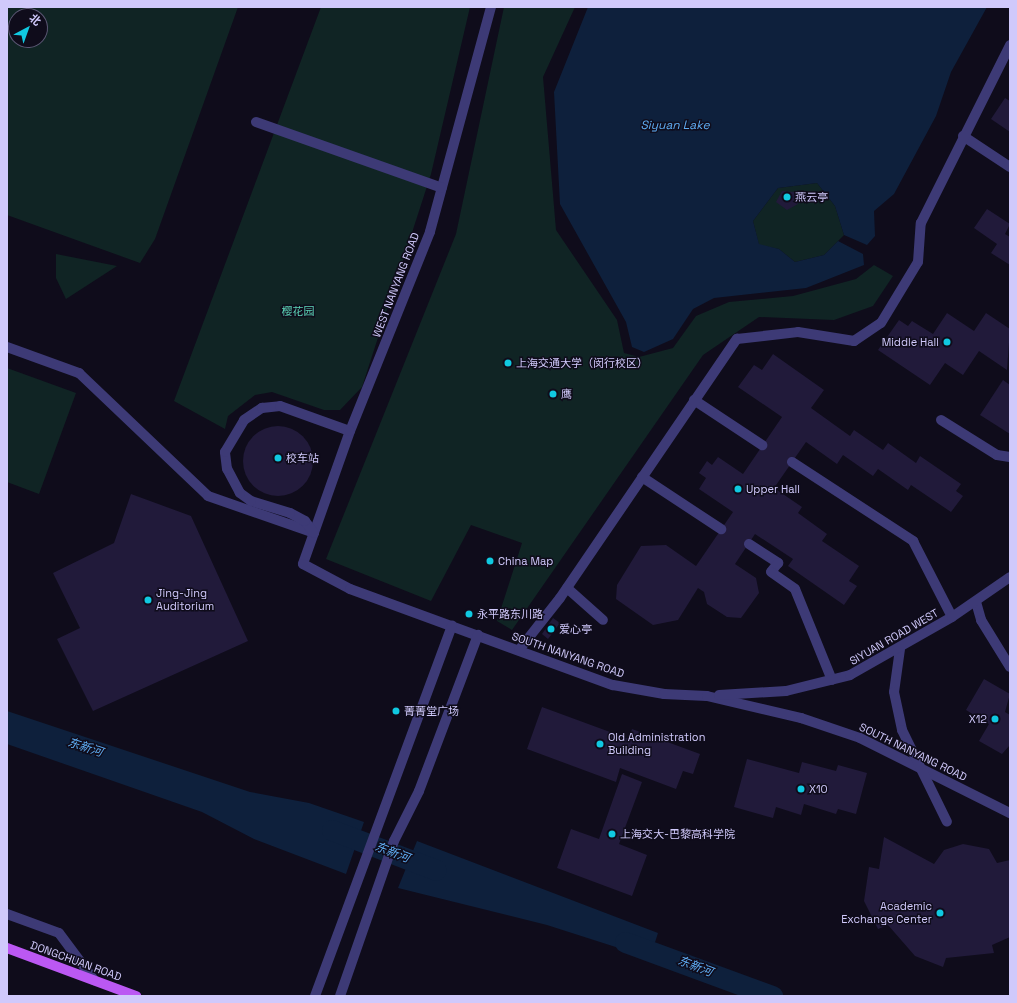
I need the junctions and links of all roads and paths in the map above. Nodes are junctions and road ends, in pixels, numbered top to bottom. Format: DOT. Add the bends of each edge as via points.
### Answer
graph roads {
  1 [pos="491,7"];
  2 [pos="1010,45"];
  3 [pos="256,122"];
  4 [pos="963,136"];
  5 [pos="1010,167"];
  6 [pos="442,188"];
  7 [pos="7,347"];
  8 [pos="694,400"];
  9 [pos="941,420"];
  10 [pos="350,430"];
  11 [pos="762,445"];
  12 [pos="1010,457"];
  13 [pos="792,462"];
  14 [pos="642,477"];
  15 [pos="721,528"];
  16 [pos="314,533"];
  17 [pos="749,544"];
  18 [pos="302,564"];
  19 [pos="1010,577"];
  20 [pos="567,588"];
  21 [pos="976,602"];
  22 [pos="952,617"];
  23 [pos="603,620"];
  24 [pos="452,625"];
  25 [pos="478,635"];
  26 [pos="900,648"];
  27 [pos="519,650"];
  28 [pos="1010,667"];
  29 [pos="832,680"];
  30 [pos="707,696"];
  31 [pos="922,770"];
  32 [pos="1010,813"];
  33 [pos="947,822"];
  34 [pos="7,914"];
  35 [pos="7,948"];
  36 [pos="94,980"];
  37 [pos="136,996"];
  38 [pos="314,996"];
  39 [pos="340,996"];
  1 -- 6 [label="lane, WEST NANYANG ROAD"];
  2 -- 4 [label="lane"];
  3 -- 6 [label="lane"];
  4 -- 5 [label="lane"];
  4 -- 8 [label="lane" via="920,223 918,262 880,323 854,341 798,332 737,339"];
  6 -- 10 [label="lane, WEST NANYANG ROAD" via="430,232"];
  7 -- 16 [label="lane" via="79,373 208,496"];
  8 -- 11 [label="lane"];
  8 -- 14 [label="lane"];
  9 -- 12 [label="lane" via="997,455"];
  10 -- 16 [label="lane, WEST NANYANG ROAD"];
  10 -- 16 [label="lane" via="280,406 262,408 244,420 225,452 227,469 240,493 251,501 290,513 305,521"];
  13 -- 22 [label="lane" via="913,541"];
  14 -- 15 [label="lane"];
  14 -- 20 [label="lane"];
  16 -- 18 [label="lane, WEST NANYANG ROAD"];
  17 -- 29 [label="lane" via="778,563 771,572 795,589"];
  18 -- 24 [label="lane, SOUTH NANYANG ROAD" via="350,589"];
  19 -- 21 [label="lane, SIYUAN ROAD WEST"];
  20 -- 23 [label="lane"];
  20 -- 27 [label="lane"];
  21 -- 22 [label="lane, SIYUAN ROAD WEST"];
  21 -- 28 [label="lane" via="981,620"];
  22 -- 26 [label="lane, SIYUAN ROAD WEST"];
  24 -- 25 [label="lane, SOUTH NANYANG ROAD"];
  24 -- 38 [label="lane" via="378,832"];
  25 -- 27 [label="lane, SOUTH NANYANG ROAD"];
  25 -- 39 [label="lane" via="419,791 394,841"];
  26 -- 29 [label="lane, SIYUAN ROAD WEST" via="850,675"];
  26 -- 31 [label="lane" via="894,692 902,730"];
  27 -- 30 [label="lane, SOUTH NANYANG ROAD" via="613,685 664,694"];
  29 -- 30 [label="lane, SIYUAN ROAD WEST" via="786,691"];
  30 -- 31 [label="lane, SOUTH NANYANG ROAD" via="808,720 860,738"];
  31 -- 32 [label="lane, SOUTH NANYANG ROAD"];
  31 -- 33 [label="lane"];
  34 -- 36 [label="lane" via="59,933"];
  35 -- 36 [label="main road, DONGCHUAN ROAD"];
  36 -- 37 [label="main road, DONGCHUAN ROAD"];
}
